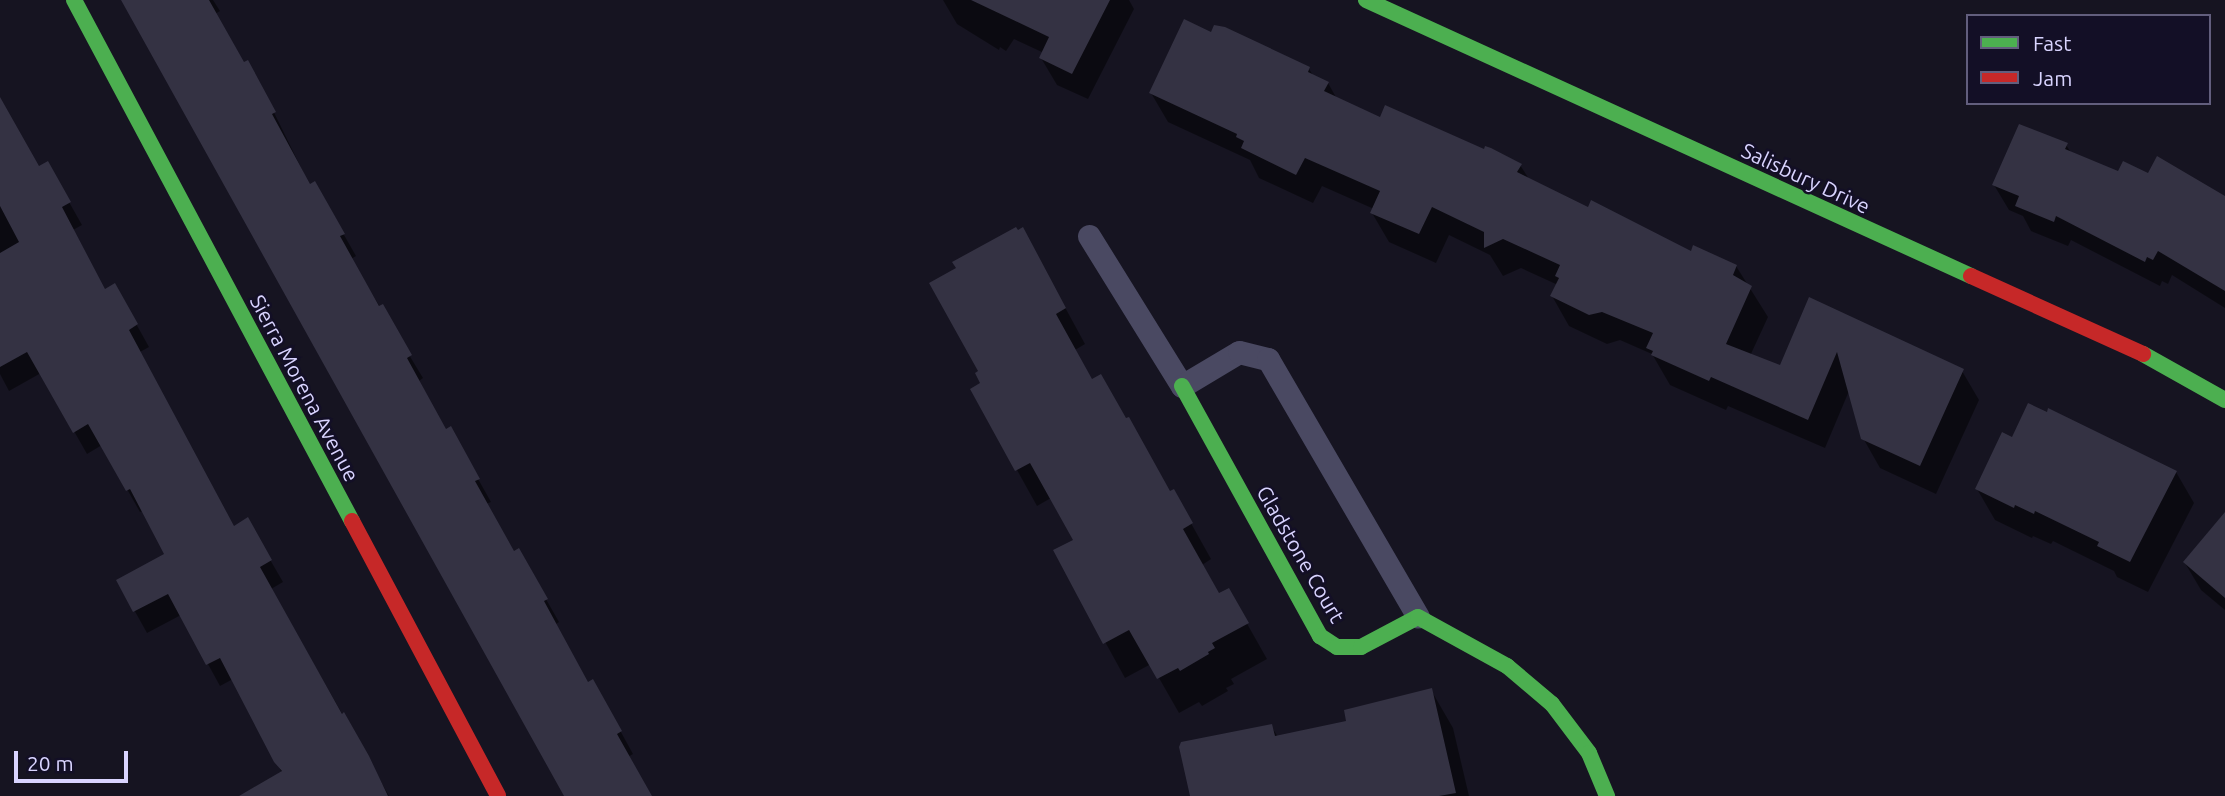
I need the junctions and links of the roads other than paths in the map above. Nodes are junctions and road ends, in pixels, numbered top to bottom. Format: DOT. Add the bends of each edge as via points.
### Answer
graph roads {
  1 [pos="75,0"];
  2 [pos="1366,0"];
  3 [pos="1089,236"];
  4 [pos="1182,386"];
  5 [pos="2225,400"];
  6 [pos="1418,617"];
  7 [pos="498,796"];
  8 [pos="1606,796"];
  1 -- 7 [label="street, Sierra Morena Avenue"];
  2 -- 5 [label="street, Salisbury Drive" via="2153,359"];
  3 -- 4 [label="lane"];
  4 -- 6 [label="street, Gladstone Court" via="1320,636 1337,647 1361,647"];
  4 -- 6 [label="lane" via="1240,352 1268,359"];
  6 -- 8 [label="street" via="1507,666 1552,704 1589,753"];
}
